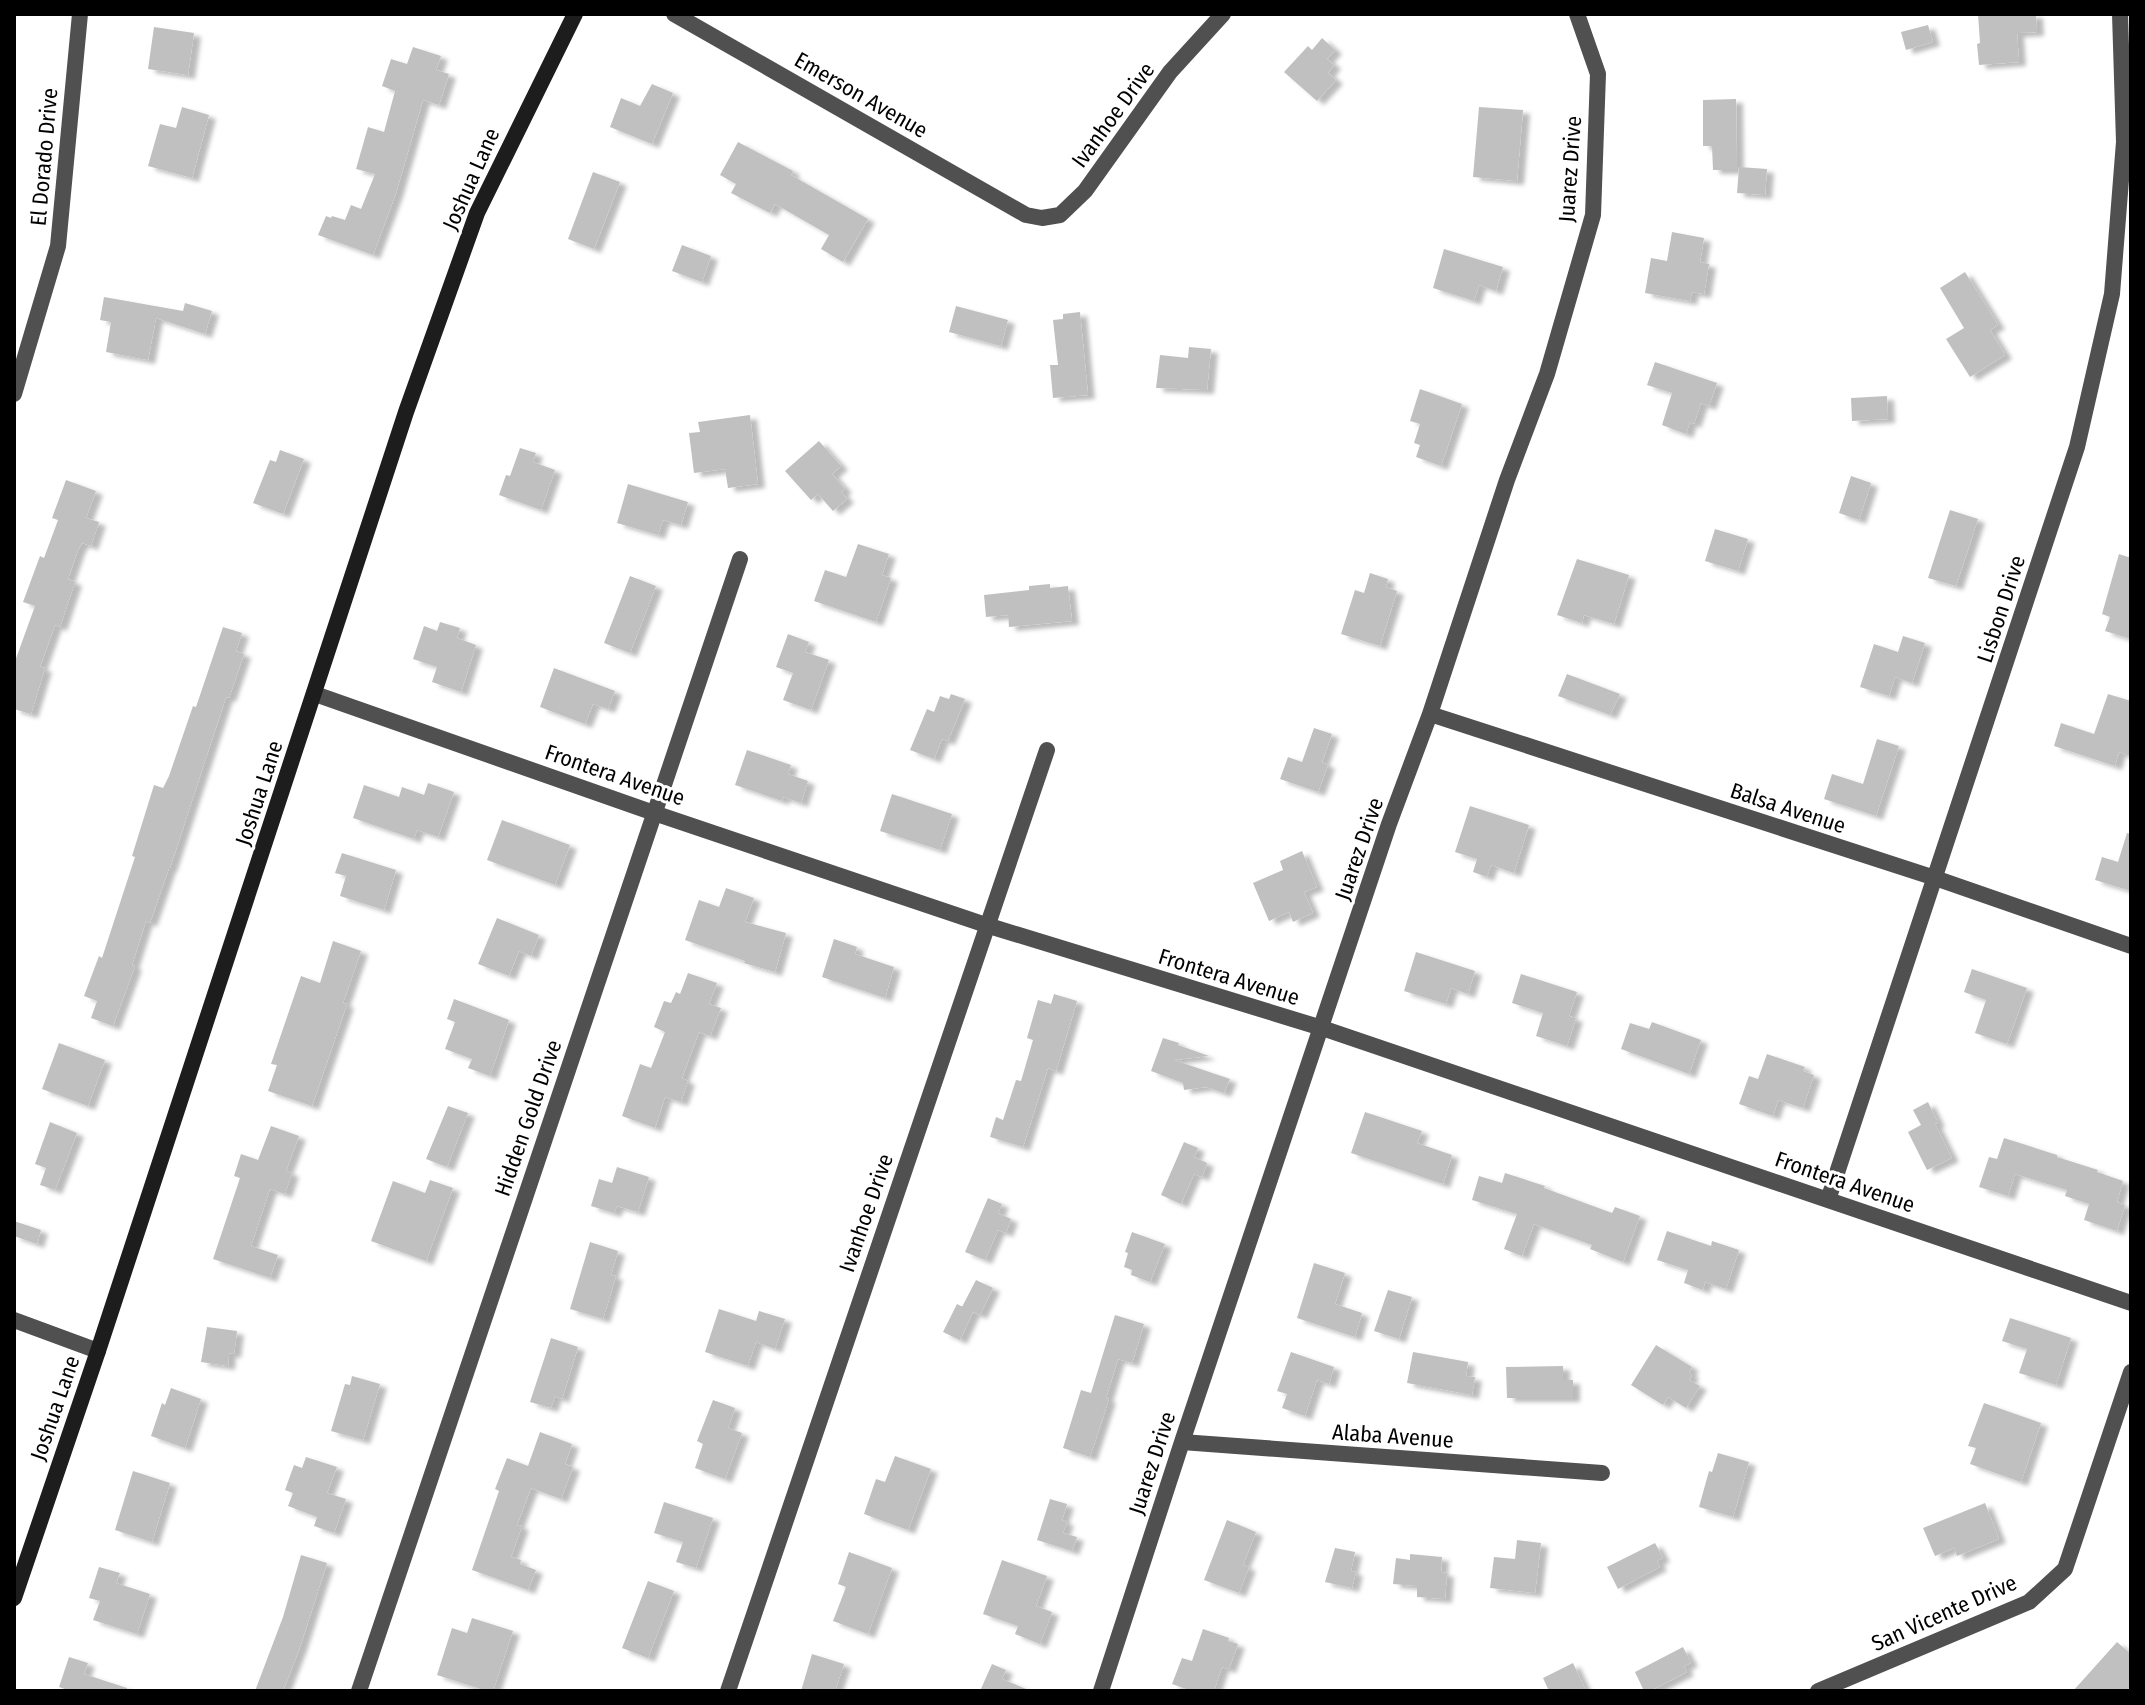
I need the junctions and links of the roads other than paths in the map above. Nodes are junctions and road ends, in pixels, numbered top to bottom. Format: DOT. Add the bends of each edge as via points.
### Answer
graph roads {
  1 [pos="80,14"];
  2 [pos="575,14"];
  3 [pos="674,14"];
  4 [pos="1223,14"];
  5 [pos="1577,14"];
  6 [pos="2120,14"];
  7 [pos="1026,215"];
  8 [pos="14,394"];
  9 [pos="740,559"];
  10 [pos="315,694"];
  11 [pos="1430,714"];
  12 [pos="1047,750"];
  13 [pos="654,813"];
  14 [pos="1935,878"];
  15 [pos="986,925"];
  16 [pos="2131,946"];
  17 [pos="1322,1028"];
  18 [pos="1828,1200"];
  19 [pos="2131,1303"];
  20 [pos="14,1320"];
  21 [pos="98,1351"];
  22 [pos="2131,1372"];
  23 [pos="1182,1442"];
  24 [pos="1602,1473"];
  25 [pos="14,1598"];
  26 [pos="359,1691"];
  27 [pos="728,1691"];
  28 [pos="1101,1691"];
  29 [pos="1818,1691"];
  1 -- 8 [label="street, El Dorado Drive" via="58,246"];
  2 -- 10 [label="main road, Joshua Lane" via="477,213"];
  3 -- 7 [label="street, Emerson Avenue"];
  4 -- 7 [label="street, Ivanhoe Drive" via="1170,72 1085,191 1060,215"];
  5 -- 11 [label="street, Juarez Drive" via="1598,74 1593,215 1547,374"];
  6 -- 14 [label="street, Lisbon Drive" via="2124,142 2112,294 2077,447"];
  9 -- 13 [label="street, Hidden Gold Drive"];
  10 -- 13 [label="street, Frontera Avenue"];
  10 -- 21 [label="main road, Joshua Lane"];
  11 -- 14 [label="street, Balsa Avenue"];
  11 -- 17 [label="street, Juarez Drive"];
  12 -- 15 [label="street, Ivanhoe Drive"];
  13 -- 15 [label="street, Frontera Avenue"];
  13 -- 26 [label="street, Hidden Gold Drive"];
  14 -- 16 [label="street, Balsa Avenue"];
  14 -- 18 [label="street, Lisbon Drive"];
  15 -- 17 [label="street, Frontera Avenue"];
  15 -- 27 [label="street, Ivanhoe Drive"];
  17 -- 18 [label="street, Frontera Avenue"];
  17 -- 23 [label="street, Juarez Drive"];
  18 -- 19 [label="street, Frontera Avenue"];
  20 -- 21 [label="street"];
  21 -- 25 [label="main road, Joshua Lane"];
  22 -- 29 [label="street, San Vicente Drive" via="2065,1569 2029,1602"];
  23 -- 24 [label="street, Alaba Avenue"];
  23 -- 28 [label="street, Juarez Drive"];
}
